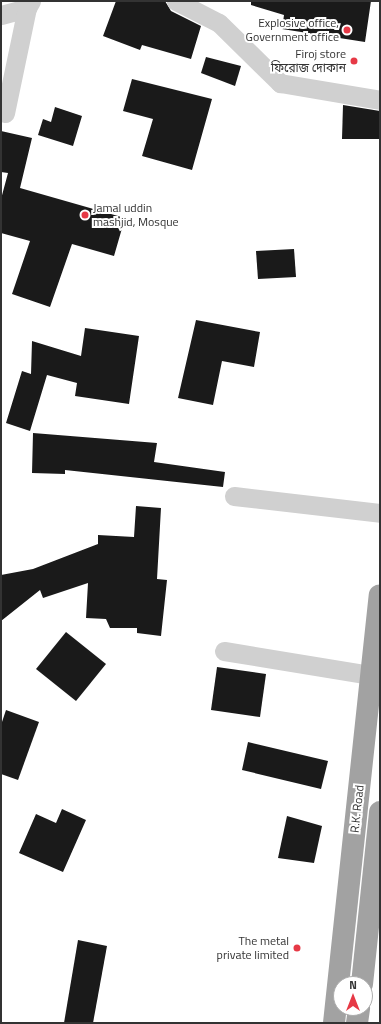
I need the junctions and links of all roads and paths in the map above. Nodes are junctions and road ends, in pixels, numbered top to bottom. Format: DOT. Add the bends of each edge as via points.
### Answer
graph roads {
  1 [pos="176,1"];
  2 [pos="29,5"];
  3 [pos="1,15"];
  4 [pos="380,100"];
  5 [pos="5,113"];
  6 [pos="234,496"];
  7 [pos="380,513"];
  8 [pos="380,595"];
  9 [pos="224,651"];
  10 [pos="371,675"];
  11 [pos="380,812"];
  12 [pos="378,844"];
  13 [pos="363,976"];
  14 [pos="334,1023"];
  1 -- 4 [label="street" via="219,23 280,83"];
  2 -- 3 [label="street"];
  2 -- 5 [label="street"];
  6 -- 7 [label="street"];
  8 -- 10 [label="highway, R.K. Road"];
  9 -- 10 [label="street"];
  10 -- 14 [label="highway, R.K. Road"];
  11 -- 12 [label="highway, R.K. Road"];
  12 -- 13 [label="highway, R.K. Road"];
}
